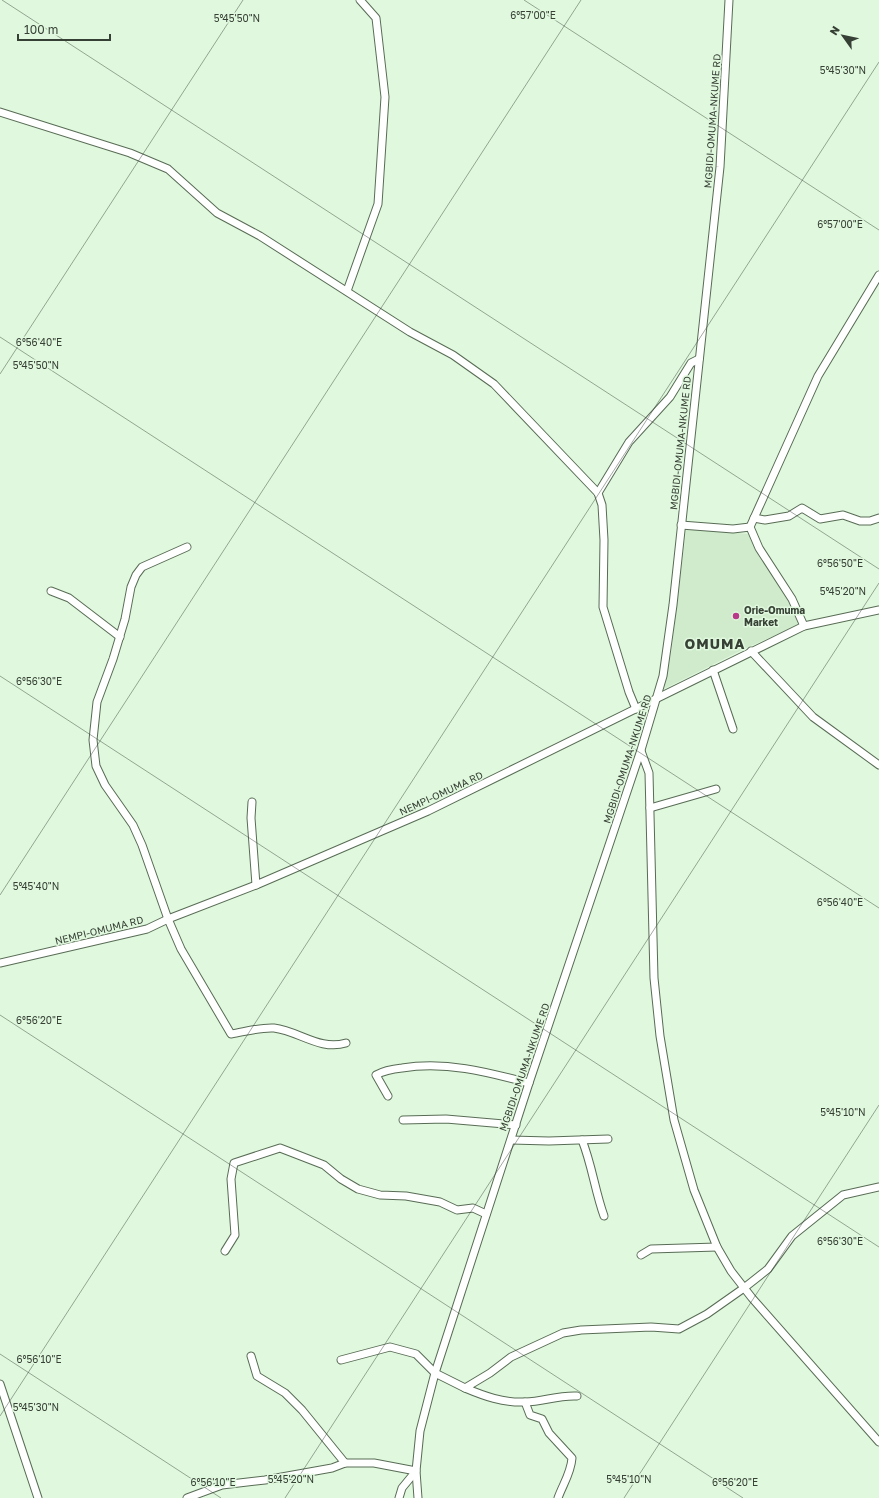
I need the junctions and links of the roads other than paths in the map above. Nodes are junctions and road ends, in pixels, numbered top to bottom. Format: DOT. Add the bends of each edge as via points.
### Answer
graph roads {
  1 [pos="360,0"];
  2 [pos="729,0"];
  3 [pos="0,112"];
  4 [pos="879,275"];
  5 [pos="347,291"];
  6 [pos="700,359"];
  7 [pos="598,493"];
  8 [pos="754,518"];
  9 [pos="879,518"];
  10 [pos="681,525"];
  11 [pos="750,527"];
  12 [pos="187,547"];
  13 [pos="51,590"];
  14 [pos="879,610"];
  15 [pos="804,626"];
  16 [pos="120,637"];
  17 [pos="751,651"];
  18 [pos="713,670"];
  19 [pos="657,698"];
  20 [pos="636,709"];
  21 [pos="732,729"];
  22 [pos="641,750"];
  23 [pos="879,764"];
  24 [pos="716,789"];
  25 [pos="252,802"];
  26 [pos="650,808"];
  27 [pos="256,885"];
  28 [pos="168,919"];
  29 [pos="0,963"];
  30 [pos="346,1043"];
  31 [pos="529,1083"];
  32 [pos="388,1096"];
  33 [pos="403,1120"];
  34 [pos="516,1125"];
  35 [pos="608,1139"];
  36 [pos="510,1140"];
  37 [pos="582,1140"];
  38 [pos="879,1187"];
  39 [pos="486,1214"];
  40 [pos="604,1216"];
  41 [pos="717,1248"];
  42 [pos="225,1251"];
  43 [pos="641,1255"];
  44 [pos="744,1288"];
  45 [pos="251,1356"];
  46 [pos="341,1360"];
  47 [pos="435,1373"];
  48 [pos="0,1384"];
  49 [pos="465,1388"];
  50 [pos="577,1396"];
  51 [pos="525,1402"];
  52 [pos="879,1442"];
  53 [pos="345,1463"];
  54 [pos="416,1471"];
  55 [pos="38,1498"];
  56 [pos="187,1498"];
  57 [pos="398,1498"];
  58 [pos="418,1498"];
  59 [pos="558,1498"];
  1 -- 5 [label="street" via="376,18 385,97 378,204"];
  2 -- 6 [label="street, MGBIDI-OMUMA-NKUME RD" via="720,167"];
  3 -- 5 [label="street" via="130,153 168,169 218,213 260,236"];
  4 -- 8 [label="street" via="818,376"];
  5 -- 7 [label="street" via="410,332 454,355 494,384"];
  6 -- 7 [label="street" via="691,363 670,397 629,442"];
  6 -- 10 [label="street, MGBIDI-OMUMA-NKUME RD"];
  7 -- 20 [label="street" via="602,505 604,540 603,607"];
  8 -- 9 [label="street" via="765,520 789,516 802,508 820,519 843,515 860,521"];
  8 -- 11 [label="street"];
  10 -- 11 [label="street" via="733,529"];
  10 -- 19 [label="street, MGBIDI-OMUMA-NKUME RD" via="668,645"];
  11 -- 15 [label="street" via="758,548 792,599"];
  12 -- 16 [label="street" via="142,567 136,575"];
  13 -- 16 [label="street" via="69,598"];
  14 -- 15 [label="street, NEMPI-OMUMA RD"];
  15 -- 17 [label="street, NEMPI-OMUMA RD"];
  16 -- 28 [label="street" via="96,702 93,740 96,766 105,785 133,825"];
  17 -- 18 [label="street, NEMPI-OMUMA RD"];
  17 -- 23 [label="street" via="813,717"];
  18 -- 19 [label="street, NEMPI-OMUMA RD"];
  18 -- 21 [label="street"];
  19 -- 20 [label="street, NEMPI-OMUMA RD"];
  19 -- 22 [label="street, MGBIDI-OMUMA-NKUME RD"];
  20 -- 27 [label="street, NEMPI-OMUMA RD" via="428,811"];
  22 -- 26 [label="street" via="649,773"];
  22 -- 31 [label="street, MGBIDI-OMUMA-NKUME RD"];
  24 -- 26 [label="street"];
  25 -- 27 [label="street"];
  26 -- 41 [label="street" via="654,978 667,1084 674,1120 694,1190"];
  27 -- 28 [label="street, NEMPI-OMUMA RD"];
  28 -- 29 [label="street, NEMPI-OMUMA RD" via="147,929"];
  28 -- 30 [label="street" via="181,949 231,1034 273,1028 316,1043 335,1046"];
  31 -- 32 [label="street" via="461,1067 420,1065 384,1071 376,1075"];
  31 -- 34 [label="street, MGBIDI-OMUMA-NKUME RD"];
  33 -- 34 [label="street" via="446,1119"];
  34 -- 36 [label="street, MGBIDI-OMUMA-NKUME RD"];
  35 -- 37 [label="street"];
  36 -- 37 [label="street"];
  36 -- 39 [label="street, MGBIDI-OMUMA-NKUME RD"];
  37 -- 40 [label="street"];
  38 -- 44 [label="street" via="844,1195 792,1236 768,1269"];
  39 -- 42 [label="street" via="473,1208 457,1210 440,1202 406,1196 380,1195 358,1189 324,1165 280,1148 234,1163 231,1179 235,1235"];
  39 -- 47 [label="street, MGBIDI-OMUMA-NKUME RD"];
  41 -- 43 [label="street" via="651,1249"];
  41 -- 44 [label="street"];
  44 -- 49 [label="street" via="707,1314 679,1329 651,1327 563,1333 511,1357"];
  44 -- 52 [label="street"];
  45 -- 53 [label="street" via="257,1376 285,1393"];
  46 -- 47 [label="street" via="390,1347 416,1354"];
  47 -- 49 [label="street"];
  47 -- 54 [label="street, MGBIDI-OMUMA-NKUME RD" via="420,1431"];
  48 -- 55 [label="street"];
  49 -- 51 [label="street" via="490,1399"];
  50 -- 51 [label="street" via="562,1395"];
  51 -- 59 [label="street" via="530,1415 542,1419 550,1433 572,1458 571,1470"];
  53 -- 54 [label="street" via="374,1464"];
  53 -- 56 [label="street" via="332,1468 265,1480 222,1485"];
  54 -- 57 [label="street" via="402,1488"];
  54 -- 58 [label="street, MGBIDI-OMUMA-NKUME RD"];
}
